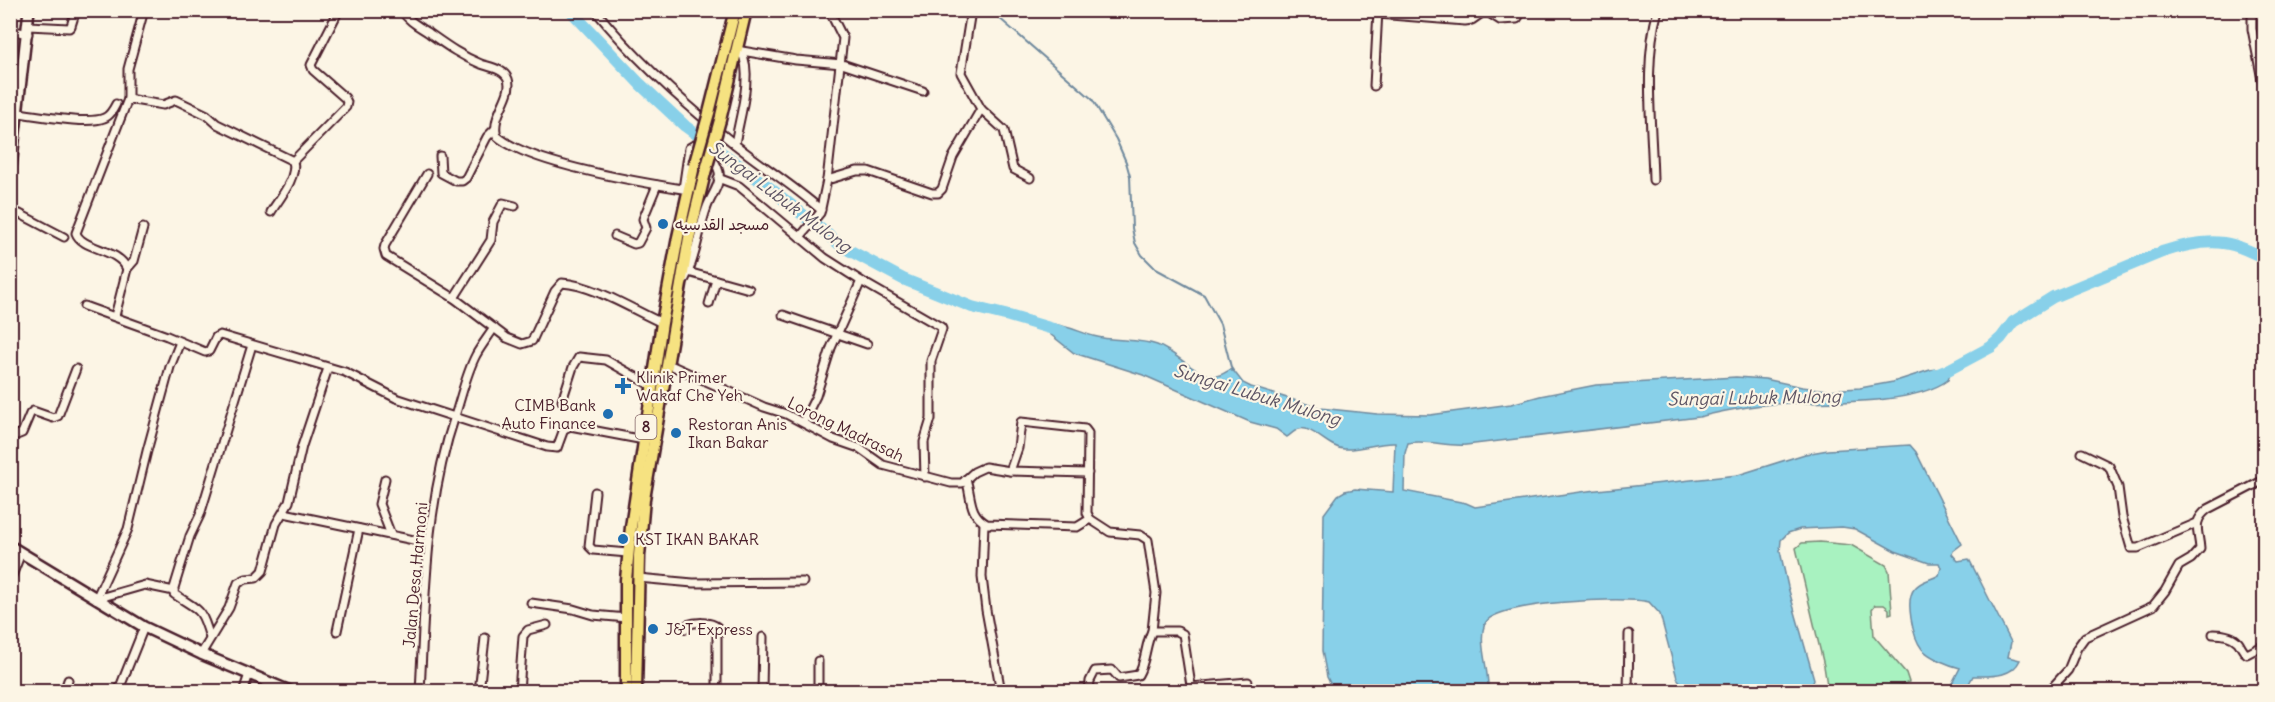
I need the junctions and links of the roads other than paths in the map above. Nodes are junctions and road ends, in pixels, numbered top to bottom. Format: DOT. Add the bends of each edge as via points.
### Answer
graph roads {
  1 [pos="29,10"];
  2 [pos="76,10"];
  3 [pos="144,10"];
  4 [pos="339,10"];
  5 [pos="401,10"];
  6 [pos="595,10"];
  7 [pos="735,10"];
  8 [pos="746,10"];
  9 [pos="829,10"];
  10 [pos="964,10"];
  11 [pos="1523,10"];
  12 [pos="1658,10"];
  13 [pos="2252,10"];
  14 [pos="1378,12"];
  15 [pos="10,30"];
  16 [pos="28,30"];
  17 [pos="739,50"];
  18 [pos="842,64"];
  19 [pos="1374,86"];
  20 [pos="2265,90"];
  21 [pos="922,91"];
  22 [pos="128,99"];
  23 [pos="116,104"];
  24 [pos="981,109"];
  25 [pos="18,113"];
  26 [pos="495,129"];
  27 [pos="735,144"];
  28 [pos="440,156"];
  29 [pos="293,161"];
  30 [pos="427,174"];
  31 [pos="10,176"];
  32 [pos="718,178"];
  33 [pos="1030,178"];
  34 [pos="827,180"];
  35 [pos="1653,180"];
  36 [pos="657,185"];
  37 [pos="686,189"];
  38 [pos="515,206"];
  39 [pos="10,212"];
  40 [pos="272,212"];
  41 [pos="820,212"];
  42 [pos="143,228"];
  43 [pos="802,234"];
  44 [pos="615,236"];
  45 [pos="64,237"];
  46 [pos="127,269"];
  47 [pos="688,272"];
  48 [pos="716,280"];
  49 [pos="861,282"];
  50 [pos="681,286"];
  51 [pos="749,289"];
  52 [pos="454,298"];
  53 [pos="709,304"];
  54 [pos="84,306"];
  55 [pos="783,315"];
  56 [pos="114,316"];
  57 [pos="662,323"];
  58 [pos="494,328"];
  59 [pos="837,334"];
  60 [pos="180,342"];
  61 [pos="867,344"];
  62 [pos="252,345"];
  63 [pos="668,364"];
  64 [pos="328,368"];
  65 [pos="76,369"];
  66 [pos="652,386"];
  67 [pos="562,401"];
  68 [pos="454,417"];
  69 [pos="803,422"];
  70 [pos="10,433"];
  71 [pos="644,440"];
  72 [pos="2082,453"];
  73 [pos="1010,471"];
  74 [pos="1088,473"];
  75 [pos="925,477"];
  76 [pos="385,479"];
  77 [pos="966,479"];
  78 [pos="2265,480"];
  79 [pos="595,492"];
  80 [pos="284,513"];
  81 [pos="1090,519"];
  82 [pos="984,523"];
  83 [pos="2197,523"];
  84 [pos="359,529"];
  85 [pos="391,535"];
  86 [pos="428,543"];
  87 [pos="10,546"];
  88 [pos="21,553"];
  89 [pos="628,553"];
  90 [pos="638,578"];
  91 [pos="10,581"];
  92 [pos="803,582"];
  93 [pos="174,591"];
  94 [pos="96,599"];
  95 [pos="531,603"];
  96 [pos="627,618"];
  97 [pos="547,625"];
  98 [pos="144,627"];
  99 [pos="686,629"];
  100 [pos="337,631"];
  101 [pos="1152,631"];
  102 [pos="1629,634"];
  103 [pos="2213,634"];
  104 [pos="763,637"];
  105 [pos="210,638"];
  106 [pos="485,638"];
  107 [pos="2265,645"];
  108 [pos="201,654"];
  109 [pos="818,661"];
  110 [pos="249,674"];
  111 [pos="68,680"];
  112 [pos="1248,682"];
  113 [pos="1192,689"];
  114 [pos="64,692"];
  115 [pos="118,692"];
  116 [pos="243,692"];
  117 [pos="292,692"];
  118 [pos="420,692"];
  119 [pos="479,692"];
  120 [pos="519,692"];
  121 [pos="626,692"];
  122 [pos="636,692"];
  123 [pos="717,692"];
  124 [pos="762,692"];
  125 [pos="818,692"];
  126 [pos="1001,692"];
  127 [pos="1089,692"];
  128 [pos="1628,692"];
  129 [pos="2048,692"];
  1 -- 16 [label="street"];
  2 -- 16 [label="street" via="69,28"];
  3 -- 22 [label="street" via="128,69"];
  4 -- 29 [label="street" via="311,65 345,98 346,107"];
  5 -- 26 [label="street" via="410,22 445,45 507,76 508,90"];
  6 -- 27 [label="street" via="635,57"];
  7 -- 37 [label="main road, 8, bridge"];
  8 -- 17 [label="main road, 8"];
  9 -- 18 [label="street" via="843,38"];
  10 -- 24 [label="street" via="970,17 960,71"];
  11 -- 14 [label="street" via="1517,19 1500,20 1482,13 1465,21"];
  12 -- 35 [label="street" via="1650,58"];
  13 -- 20 [label="street" via="2252,29"];
  14 -- 19 [label="street"];
  15 -- 16 [label="street"];
  16 -- 25 [label="street"];
  17 -- 18 [label="street"];
  17 -- 27 [label="street" via="745,57 746,78"];
  17 -- 50 [label="main road, 8, bridge" via="689,238"];
  18 -- 21 [label="street"];
  18 -- 34 [label="street"];
  22 -- 29 [label="street" via="163,105 176,100"];
  22 -- 46 [label="street" via="76,232 80,239 121,260"];
  23 -- 25 [label="street" via="106,118 99,120"];
  24 -- 33 [label="street" via="1004,130 1013,169"];
  24 -- 34 [label="street" via="938,193 868,171"];
  25 -- 31 [label="street"];
  26 -- 28 [label="street" via="462,182 441,173"];
  26 -- 36 [label="street" via="502,141 520,150"];
  27 -- 41 [label="street"];
  29 -- 40 [label="street" via="291,178"];
  30 -- 52 [label="street" via="384,252 390,260"];
  32 -- 37 [label="street" via="712,158 691,145 684,171"];
  32 -- 43 [label="street" via="739,186"];
  32 -- 47 [label="street"];
  34 -- 41 [label="street"];
  36 -- 37 [label="street"];
  36 -- 44 [label="street" via="638,243"];
  37 -- 57 [label="main road, 8"];
  38 -- 52 [label="street" via="503,203 491,240"];
  39 -- 45 [label="street"];
  41 -- 43 [label="street"];
  42 -- 46 [label="street" via="134,261"];
  43 -- 49 [label="street" via="825,258"];
  46 -- 56 [label="street"];
  47 -- 48 [label="street"];
  47 -- 50 [label="street"];
  48 -- 51 [label="street"];
  48 -- 53 [label="street"];
  49 -- 59 [label="street"];
  49 -- 75 [label="street" via="942,329 931,361"];
  50 -- 63 [label="main road, 8"];
  52 -- 58 [label="street"];
  54 -- 56 [label="street"];
  55 -- 59 [label="street"];
  56 -- 60 [label="street"];
  57 -- 58 [label="street" via="594,291 562,283 532,341 514,343"];
  57 -- 66 [label="main road, 8"];
  58 -- 68 [label="street, Jalan Desa Harmoni" via="470,368"];
  59 -- 61 [label="street"];
  59 -- 69 [label="street"];
  60 -- 62 [label="street" via="207,352 220,335"];
  60 -- 94 [label="street" via="128,529"];
  62 -- 64 [label="street"];
  62 -- 93 [label="street"];
  63 -- 69 [label="street, Lorong Madrasah"];
  63 -- 90 [label="main road, 8" via="644,499"];
  64 -- 68 [label="street" via="354,376 396,398"];
  64 -- 80 [label="street"];
  65 -- 70 [label="street" via="58,416 33,411 22,433"];
  66 -- 67 [label="street" via="606,360 579,357"];
  66 -- 71 [label="main road, 8"];
  68 -- 71 [label="street" via="553,448 560,444 564,429 570,426"];
  68 -- 86 [label="street, Jalan Desa Harmoni" via="440,465"];
  69 -- 75 [label="street, Lorong Madrasah" via="859,448 883,465"];
  71 -- 89 [label="main road, 8"];
  72 -- 83 [label="street" via="2109,466 2132,548"];
  73 -- 74 [label="street, Lorong Madrasah"];
  73 -- 74 [label="street" via="1021,422 1085,429"];
  73 -- 77 [label="street, Lorong Madrasah" via="985,467"];
  74 -- 81 [label="street" via="1086,506"];
  75 -- 77 [label="street, Lorong Madrasah" via="951,483"];
  76 -- 85 [label="street" via="379,504"];
  77 -- 82 [label="street" via="972,510"];
  78 -- 83 [label="street" via="2208,509"];
  79 -- 89 [label="street" via="589,546 593,550"];
  80 -- 84 [label="street"];
  80 -- 105 [label="street" via="276,524 263,571 238,584 229,608"];
  81 -- 82 [label="street" via="1077,527"];
  81 -- 101 [label="street" via="1110,532 1140,535 1148,540 1156,593"];
  82 -- 126 [label="street" via="982,577"];
  83 -- 129 [label="street" via="2200,549 2175,571 2159,600 2145,611 2085,636 2068,670"];
  84 -- 85 [label="street"];
  84 -- 100 [label="street"];
  85 -- 86 [label="street"];
  86 -- 118 [label="street, Jalan Desa Harmoni"];
  87 -- 88 [label="street"];
  88 -- 91 [label="street"];
  88 -- 94 [label="street"];
  89 -- 96 [label="main road, 8"];
  90 -- 92 [label="street" via="686,583"];
  90 -- 122 [label="main road, 8"];
  93 -- 94 [label="street" via="145,585"];
  93 -- 105 [label="street" via="197,607"];
  94 -- 98 [label="street"];
  95 -- 96 [label="street"];
  96 -- 121 [label="main road, 8"];
  97 -- 120 [label="street" via="528,630 523,636"];
  98 -- 108 [label="street"];
  98 -- 115 [label="street"];
  99 -- 123 [label="street" via="691,623 712,623 717,627"];
  101 -- 113 [label="street" via="1183,634"];
  101 -- 127 [label="street" via="1138,675 1119,678 1112,670 1095,671"];
  102 -- 128 [label="street"];
  103 -- 107 [label="street" via="2231,636 2247,654"];
  104 -- 124 [label="street"];
  105 -- 108 [label="street"];
  106 -- 119 [label="street"];
  108 -- 110 [label="street"];
  109 -- 125 [label="street"];
  110 -- 116 [label="street"];
  110 -- 117 [label="street"];
  111 -- 114 [label="street"];
  112 -- 113 [label="street"];
}
